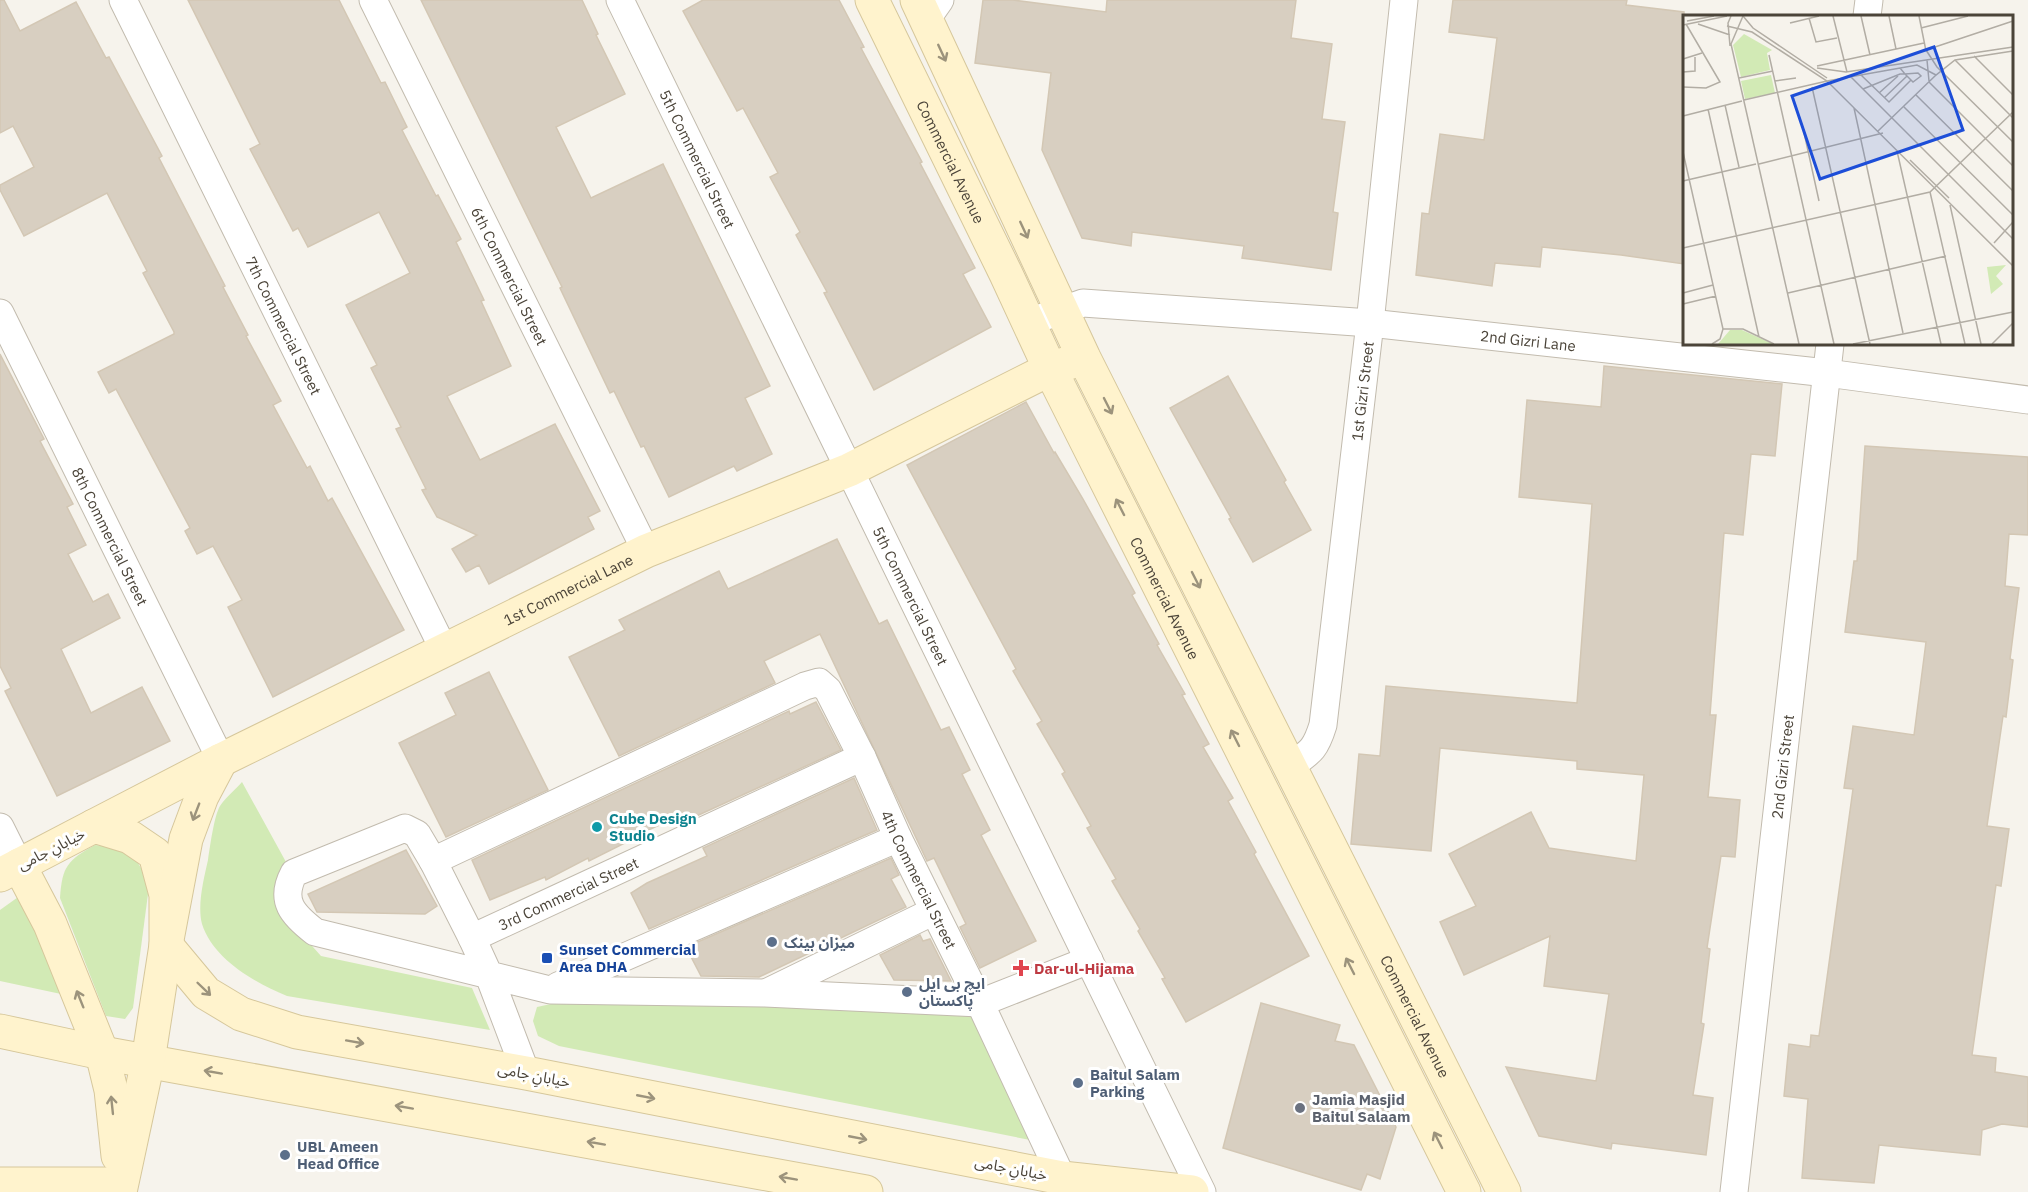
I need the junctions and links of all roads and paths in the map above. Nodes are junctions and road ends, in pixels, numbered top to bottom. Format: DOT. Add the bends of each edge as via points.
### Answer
graph roads {
  1 [pos="123,0"];
  2 [pos="373,0"];
  3 [pos="620,0"];
  4 [pos="872,0"];
  5 [pos="1404,0"];
  6 [pos="1869,0"];
  7 [pos="927,5"];
  8 [pos="1867,15"];
  9 [pos="1062,310"];
  10 [pos="0,313"];
  11 [pos="1029,322"];
  12 [pos="1370,323"];
  13 [pos="1830,345"];
  14 [pos="1084,357"];
  15 [pos="1050,369"];
  16 [pos="1827,373"];
  17 [pos="2028,400"];
  18 [pos="849,470"];
  19 [pos="646,551"];
  20 [pos="444,650"];
  21 [pos="862,757"];
  22 [pos="221,760"];
  23 [pos="1289,767"];
  24 [pos="94,826"];
  25 [pos="0,827"];
  26 [pos="898,838"];
  27 [pos="433,861"];
  28 [pos="9,870"];
  29 [pos="934,911"];
  30 [pos="472,938"];
  31 [pos="166,945"];
  32 [pos="1089,960"];
  33 [pos="488,973"];
  34 [pos="550,990"];
  35 [pos="765,993"];
  36 [pos="980,1004"];
  37 [pos="0,1031"];
  38 [pos="102,1053"];
  39 [pos="148,1060"];
  40 [pos="526,1073"];
  41 [pos="1062,1178"];
  42 [pos="0,1184"];
  43 [pos="120,1188"];
  44 [pos="866,1192"];
  45 [pos="1192,1192"];
  46 [pos="1202,1192"];
  47 [pos="1464,1192"];
  48 [pos="1503,1192"];
  49 [pos="1734,1192"];
  1 -- 20 [label="street, 7th Commercial Street"];
  2 -- 19 [label="street, 6th Commercial Street"];
  3 -- 18 [label="street, 5th Commercial Street"];
  4 -- 11 [label="main road, Commercial Avenue"];
  5 -- 12 [label="street, 1st Gizri Street"];
  6 -- 8 [label="street"];
  7 -- 9 [label="main road, Commercial Avenue, one-way"];
  9 -- 11 [label="street, 2nd Gizri Lane"];
  9 -- 12 [label="street, 2nd Gizri Lane" via="1083,303"];
  9 -- 14 [label="main road, Commercial Avenue"];
  10 -- 22 [label="street, 8th Commercial Street"];
  11 -- 15 [label="main road, Commercial Avenue"];
  12 -- 16 [label="street, 2nd Gizri Lane"];
  12 -- 23 [label="street, 1st Gizri Street" via="1323,725 1317,744"];
  13 -- 16 [label="street, 2nd Gizri Street"];
  14 -- 15 [label="main road, 1st Commercial Lane"];
  14 -- 23 [label="main road, Commercial Avenue, one-way"];
  15 -- 18 [label="main road, 1st Commercial Lane"];
  47 -- 15 [label="main road, Commercial Avenue, one-way"];
  16 -- 17 [label="street, 2nd Gizri Lane"];
  16 -- 49 [label="street, 2nd Gizri Street"];
  18 -- 19 [label="main road, 1st Commercial Lane"];
  18 -- 32 [label="street, 5th Commercial Street"];
  19 -- 20 [label="main road, 1st Commercial Lane"];
  20 -- 22 [label="main road, 1st Commercial Lane"];
  21 -- 26 [label="street, 4th Commercial Street"];
  21 -- 27 [label="street, 4th Commercial Street" via="828,690 819,682"];
  21 -- 30 [label="street, 3rd Commercial Street"];
  22 -- 24 [label="main road, 1st Commercial Lane"];
  22 -- 31 [label="main road, one-way" via="186,839"];
  23 -- 48 [label="main road, Commercial Avenue"];
  24 -- 28 [label="main road, خیابانِ جامی"];
  24 -- 31 [label="main road, خیابانِ جامی" via="130,837 155,854 166,895"];
  25 -- 28 [label="street"];
  26 -- 29 [label="street, 4th Commercial Street"];
  26 -- 34 [label="street"];
  27 -- 30 [label="street"];
  27 -- 33 [label="street" via="417,834 405,828 294,873 287,895 299,919 315,932"];
  38 -- 28 [label="main road, one-way" via="50,924"];
  29 -- 35 [label="street"];
  29 -- 36 [label="street, 4th Commercial Street"];
  30 -- 33 [label="street"];
  31 -- 39 [label="main road"];
  31 -- 40 [label="main road, خیابانِ جامی, one-way" via="206,993 241,1014 297,1032"];
  32 -- 36 [label="street"];
  32 -- 46 [label="street, 5th Commercial Street"];
  33 -- 34 [label="street"];
  33 -- 40 [label="street"];
  34 -- 35 [label="street"];
  35 -- 36 [label="street"];
  36 -- 41 [label="street, 4th Commercial Street"];
  37 -- 38 [label="main road"];
  38 -- 39 [label="main road"];
  43 -- 38 [label="main road, one-way" via="111,1090"];
  39 -- 43 [label="main road"];
  44 -- 39 [label="main road, one-way"];
  40 -- 41 [label="main road, خیابانِ جامی, one-way"];
  41 -- 45 [label="main road, خیابانِ جامی"];
  42 -- 43 [label="main road"];
}
